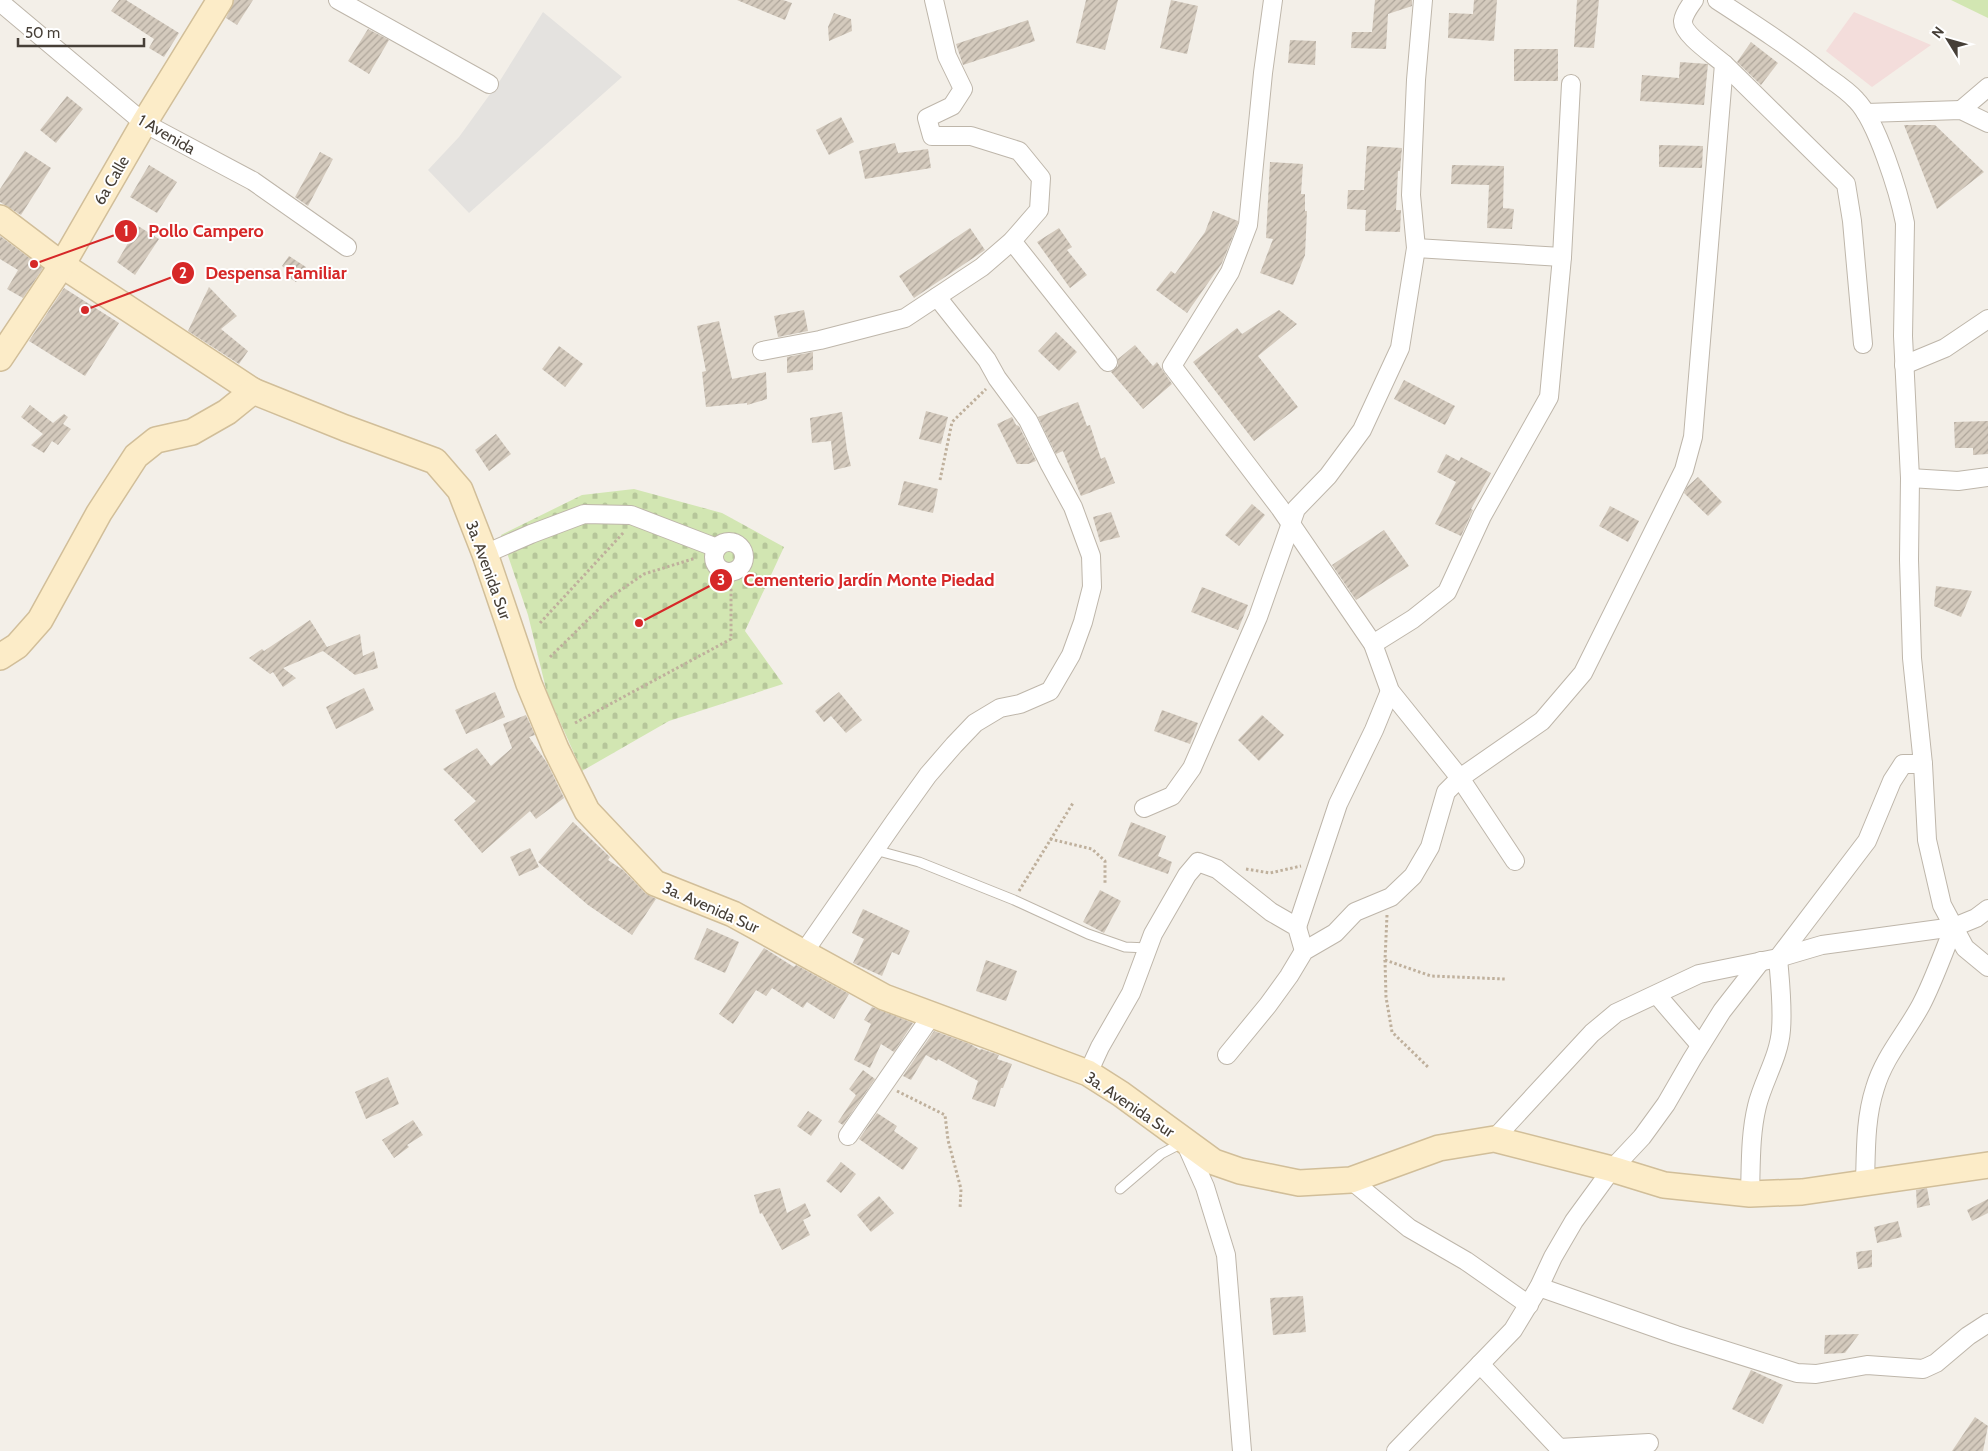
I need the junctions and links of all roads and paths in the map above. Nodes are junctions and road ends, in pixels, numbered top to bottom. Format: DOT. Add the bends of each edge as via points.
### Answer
graph roads {
  1 [pos="220,0"];
  2 [pos="338,0"];
  3 [pos="934,0"];
  4 [pos="1273,0"];
  5 [pos="1423,0"];
  6 [pos="1694,0"];
  7 [pos="1716,0"];
  8 [pos="0,2"];
  9 [pos="1724,64"];
  10 [pos="489,84"];
  11 [pos="1570,84"];
  12 [pos="1988,87"];
  13 [pos="1961,110"];
  14 [pos="1866,113"];
  15 [pos="144,123"];
  16 [pos="1988,123"];
  17 [pos="0,218"];
  18 [pos="1012,241"];
  19 [pos="348,247"];
  20 [pos="1416,248"];
  21 [pos="1562,257"];
  22 [pos="62,265"];
  23 [pos="937,298"];
  24 [pos="1988,319"];
  25 [pos="1863,344"];
  26 [pos="762,351"];
  27 [pos="0,358"];
  28 [pos="1108,362"];
  29 [pos="1904,365"];
  30 [pos="997,378"];
  31 [pos="253,391"];
  32 [pos="1988,477"];
  33 [pos="1910,478"];
  34 [pos="940,480"];
  35 [pos="638,517"];
  36 [pos="1289,523"];
  37 [pos="716,550"];
  38 [pos="485,554"];
  39 [pos="731,572"];
  40 [pos="540,623"];
  41 [pos="1372,644"];
  42 [pos="0,657"];
  43 [pos="550,657"];
  44 [pos="1390,690"];
  45 [pos="574,723"];
  46 [pos="1923,764"];
  47 [pos="1460,778"];
  48 [pos="1073,803"];
  49 [pos="1144,808"];
  50 [pos="1050,839"];
  51 [pos="875,850"];
  52 [pos="1515,861"];
  53 [pos="1319,862"];
  54 [pos="1228,878"];
  55 [pos="1104,883"];
  56 [pos="1391,897"];
  57 [pos="1014,900"];
  58 [pos="1988,909"];
  59 [pos="1297,927"];
  60 [pos="1954,927"];
  61 [pos="1148,948"];
  62 [pos="1304,951"];
  63 [pos="804,952"];
  64 [pos="1385,960"];
  65 [pos="1770,960"];
  66 [pos="1988,967"];
  67 [pos="1505,979"];
  68 [pos="1657,995"];
  69 [pos="932,1015"];
  70 [pos="1700,1045"];
  71 [pos="1227,1056"];
  72 [pos="1429,1068"];
  73 [pos="1088,1073"];
  74 [pos="884,1085"];
  75 [pos="848,1136"];
  76 [pos="1494,1139"];
  77 [pos="1184,1141"];
  78 [pos="1988,1165"];
  79 [pos="1612,1169"];
  80 [pos="1352,1180"];
  81 [pos="1864,1183"];
  82 [pos="1120,1189"];
  83 [pos="1750,1194"];
  84 [pos="960,1209"];
  85 [pos="1539,1287"];
  86 [pos="1529,1305"];
  87 [pos="1988,1323"];
  88 [pos="1480,1364"];
  89 [pos="1649,1443"];
  90 [pos="1242,1451"];
  91 [pos="1396,1451"];
  1 -- 15 [label="street, 6a Calle"];
  2 -- 10 [label="street"];
  3 -- 18 [label="street" via="947,56 963,89 952,106 927,118 932,136 971,136 1019,151 1040,178 1039,210"];
  4 -- 36 [label="street" via="1248,225 1230,272 1172,366"];
  5 -- 20 [label="street" via="1412,195"];
  6 -- 9 [label="street" via="1683,22 1685,30"];
  7 -- 14 [label="street" via="1794,50 1856,99"];
  8 -- 15 [label="street, 1 Avenida"];
  9 -- 25 [label="street" via="1846,184"];
  9 -- 47 [label="street" via="1693,437 1684,470 1583,673 1542,721"];
  11 -- 21 [label="street"];
  12 -- 13 [label="street"];
  13 -- 14 [label="street"];
  13 -- 16 [label="street"];
  14 -- 29 [label="street" via="1880,144 1904,223"];
  15 -- 19 [label="street, 1 Avenida" via="253,181"];
  15 -- 22 [label="street, 6a Calle"];
  17 -- 22 [label="street, 3a. Avenida Sur"];
  18 -- 23 [label="street" via="982,267"];
  18 -- 28 [label="street"];
  20 -- 21 [label="street"];
  20 -- 36 [label="street" via="1400,348 1362,430 1328,476 1296,509"];
  21 -- 41 [label="street" via="1549,397 1482,516 1447,592 1413,619"];
  22 -- 27 [label="street, 6a Calle"];
  22 -- 31 [label="street, 3a. Avenida Sur"];
  23 -- 26 [label="street" via="905,318"];
  23 -- 30 [label="street" via="987,360"];
  24 -- 29 [label="street" via="1945,348"];
  29 -- 33 [label="street"];
  30 -- 34 [label="path" via="952,422"];
  30 -- 51 [label="street" via="1028,420 1073,507 1091,556 1092,587 1083,622 1071,655 1050,691 1020,704 1000,708 975,723 928,775"];
  31 -- 38 [label="street, 3a. Avenida Sur" via="435,462 460,490"];
  31 -- 42 [label="street" via="227,412 192,432 156,440 136,456 99,513 40,620 17,646"];
  32 -- 33 [label="street" via="1958,481"];
  33 -- 46 [label="street" via="1912,658"];
  35 -- 37 [label="street"];
  35 -- 38 [label="street" via="584,514"];
  35 -- 40 [label="path"];
  36 -- 41 [label="street"];
  36 -- 49 [label="street" via="1258,617 1192,768 1172,796"];
  37 -- 39 [label="street" via="714,557 718,566"];
  37 -- 39 [label="street" via="725,542 739,545 744,554 742,564"];
  37 -- 43 [label="path" via="644,574 612,596"];
  38 -- 63 [label="street, 3a. Avenida Sur" via="529,684 587,812 655,883 733,914"];
  39 -- 45 [label="path" via="731,639"];
  41 -- 44 [label="street"];
  44 -- 47 [label="street"];
  44 -- 53 [label="street" via="1338,804"];
  46 -- 60 [label="street" via="1927,840 1942,905"];
  46 -- 65 [label="street" via="1903,764 1892,781 1867,841"];
  47 -- 52 [label="street"];
  47 -- 56 [label="street" via="1446,792 1430,847 1413,876"];
  48 -- 50 [label="path"];
  50 -- 55 [label="path" via="1092,849 1104,861"];
  50 -- 57 [label="path"];
  51 -- 57 [label="lane" via="919,862"];
  51 -- 63 [label="street"];
  53 -- 54 [label="path" via="1270,873 1243,868"];
  53 -- 59 [label="street"];
  54 -- 59 [label="street" via="1271,912"];
  54 -- 61 [label="street" via="1217,869 1198,862 1187,875"];
  56 -- 62 [label="street" via="1355,912 1335,933"];
  56 -- 64 [label="path" via="1386,922"];
  57 -- 61 [label="lane" via="1088,934 1125,947"];
  58 -- 60 [label="street"];
  59 -- 62 [label="street"];
  60 -- 65 [label="street" via="1822,945"];
  60 -- 66 [label="street" via="1964,948"];
  60 -- 81 [label="street" via="1922,1003 1887,1057 1875,1088 1867,1125"];
  61 -- 73 [label="street" via="1131,993"];
  62 -- 71 [label="street" via="1268,1005"];
  63 -- 69 [label="street, 3a. Avenida Sur" via="884,997"];
  64 -- 67 [label="path" via="1431,976"];
  64 -- 72 [label="path" via="1386,997 1392,1032"];
  65 -- 68 [label="street" via="1699,974"];
  65 -- 70 [label="street" via="1722,1011"];
  65 -- 83 [label="street" via="1782,998 1781,1032 1757,1105 1751,1143"];
  68 -- 70 [label="street"];
  68 -- 76 [label="street" via="1616,1014 1592,1033"];
  69 -- 73 [label="street, 3a. Avenida Sur"];
  69 -- 74 [label="street"];
  70 -- 79 [label="street" via="1666,1104 1642,1137"];
  73 -- 77 [label="street, 3a. Avenida Sur"];
  74 -- 75 [label="street"];
  74 -- 84 [label="path" via="945,1115 961,1189"];
  76 -- 79 [label="street"];
  76 -- 80 [label="street, 3a. Avenida Sur" via="1439,1148"];
  77 -- 80 [label="street, 3a. Avenida Sur" via="1214,1162 1240,1171 1299,1183"];
  77 -- 82 [label="lane" via="1161,1154"];
  77 -- 90 [label="street" via="1205,1187 1226,1255"];
  78 -- 81 [label="street"];
  79 -- 83 [label="street" via="1664,1185"];
  79 -- 85 [label="street" via="1574,1221"];
  80 -- 86 [label="street" via="1409,1228 1466,1261"];
  81 -- 83 [label="street" via="1802,1192"];
  85 -- 86 [label="street"];
  85 -- 87 [label="street" via="1797,1373 1816,1374 1867,1365 1923,1369 1936,1363"];
  86 -- 88 [label="street" via="1513,1330"];
  88 -- 89 [label="street" via="1559,1448"];
  88 -- 91 [label="street"];
}
